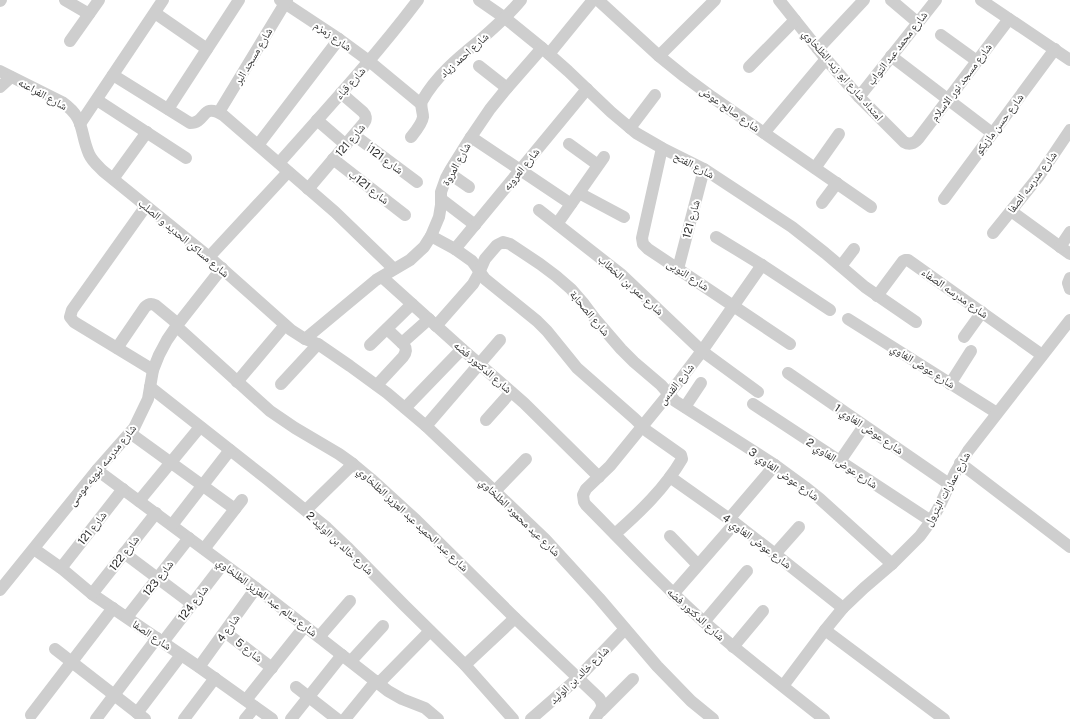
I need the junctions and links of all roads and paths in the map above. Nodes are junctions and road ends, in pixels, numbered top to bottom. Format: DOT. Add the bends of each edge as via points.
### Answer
graph roads {
  1 [pos="65,0"];
  2 [pos="99,0"];
  3 [pos="164,0"];
  4 [pos="239,0"];
  5 [pos="479,0"];
  6 [pos="521,0"];
  7 [pos="593,0"];
  8 [pos="598,0"];
  9 [pos="715,0"];
  10 [pos="779,0"];
  11 [pos="864,0"];
  12 [pos="891,0"];
  13 [pos="936,0"];
  14 [pos="981,0"];
  15 [pos="284,1"];
  16 [pos="416,1"];
  17 [pos="154,13"];
  18 [pos="90,14"];
  19 [pos="505,18"];
  20 [pos="1009,18"];
  21 [pos="795,20"];
  22 [pos="917,22"];
  23 [pos="941,35"];
  24 [pos="338,39"];
  25 [pos="70,41"];
  26 [pos="208,49"];
  27 [pos="818,49"];
  28 [pos="1055,49"];
  29 [pos="546,51"];
  30 [pos="659,56"];
  31 [pos="891,56"];
  32 [pos="826,59"];
  33 [pos="1070,60"];
  34 [pos="369,61"];
  35 [pos="977,61"];
  36 [pos="479,66"];
  37 [pos="750,67"];
  38 [pos="5,74"];
  39 [pos="113,75"];
  40 [pos="0,87"];
  41 [pos="507,88"];
  42 [pos="587,89"];
  43 [pos="340,93"];
  44 [pos="655,95"];
  45 [pos="859,97"];
  46 [pos="948,99"];
  47 [pos="97,100"];
  48 [pos="421,104"];
  49 [pos="168,110"];
  50 [pos="219,112"];
  51 [pos="317,120"];
  52 [pos="80,124"];
  53 [pos="630,128"];
  54 [pos="1070,130"];
  55 [pos="147,132"];
  56 [pos="764,133"];
  57 [pos="992,133"];
  58 [pos="840,134"];
  59 [pos="412,137"];
  60 [pos="471,137"];
  61 [pos="350,140"];
  62 [pos="569,144"];
  63 [pos="911,144"];
  64 [pos="258,146"];
  65 [pos="662,148"];
  66 [pos="186,158"];
  67 [pos="334,159"];
  68 [pos="279,163"];
  69 [pos="815,168"];
  70 [pos="704,169"];
  71 [pos="520,170"];
  72 [pos="288,172"];
  73 [pos="449,173"];
  74 [pos="113,179"];
  75 [pos="417,182"];
  76 [pos="837,183"];
  77 [pos="469,187"];
  78 [pos="308,189"];
  79 [pos="579,193"];
  80 [pos="441,199"];
  81 [pos="944,199"];
  82 [pos="822,203"];
  83 [pos="571,204"];
  84 [pos="146,206"];
  85 [pos="871,207"];
  86 [pos="539,210"];
  87 [pos="1011,211"];
  88 [pos="405,215"];
  89 [pos="624,217"];
  90 [pos="557,224"];
  91 [pos="475,225"];
  92 [pos="1070,232"];
  93 [pos="993,233"];
  94 [pos="431,236"];
  95 [pos="716,237"];
  96 [pos="1060,246"];
  97 [pos="455,249"];
  98 [pos="854,249"];
  99 [pos="1070,254"];
  100 [pos="209,256"];
  101 [pos="762,265"];
  102 [pos="841,266"];
  103 [pos="222,268"];
  104 [pos="394,269"];
  105 [pos="678,269"];
  106 [pos="480,271"];
  107 [pos="382,277"];
  108 [pos="1070,278"];
  109 [pos="1070,289"];
  110 [pos="877,296"];
  111 [pos="412,304"];
  112 [pos="733,306"];
  113 [pos="830,310"];
  114 [pos="982,312"];
  115 [pos="848,319"];
  116 [pos="1070,320"];
  117 [pos="432,322"];
  118 [pos="916,322"];
  119 [pos="177,325"];
  120 [pos="285,325"];
  121 [pos="387,328"];
  122 [pos="964,337"];
  123 [pos="305,339"];
  124 [pos="500,340"];
  125 [pos="402,343"];
  126 [pos="318,344"];
  127 [pos="790,344"];
  128 [pos="370,345"];
  129 [pos="117,348"];
  130 [pos="462,349"];
  131 [pos="702,351"];
  132 [pos="971,351"];
  133 [pos="1042,355"];
  134 [pos="479,364"];
  135 [pos="153,370"];
  136 [pos="788,373"];
  137 [pos="237,382"];
  138 [pos="701,383"];
  139 [pos="281,384"];
  140 [pos="950,384"];
  141 [pos="377,385"];
  142 [pos="150,387"];
  143 [pos="511,392"];
  144 [pos="758,392"];
  145 [pos="669,394"];
  146 [pos="753,404"];
  147 [pos="685,407"];
  148 [pos="405,408"];
  149 [pos="997,413"];
  150 [pos="486,420"];
  151 [pos="426,426"];
  152 [pos="642,426"];
  153 [pos="864,426"];
  154 [pos="200,427"];
  155 [pos="130,432"];
  156 [pos="230,450"];
  157 [pos="526,459"];
  158 [pos="840,461"];
  159 [pos="171,462"];
  160 [pos="960,463"];
  161 [pos="353,464"];
  162 [pos="774,465"];
  163 [pos="97,470"];
  164 [pos="599,477"];
  165 [pos="670,477"];
  166 [pos="949,484"];
  167 [pos="202,486"];
  168 [pos="123,489"];
  169 [pos="495,491"];
  170 [pos="583,495"];
  171 [pos="139,501"];
  172 [pos="306,510"];
  173 [pos="156,513"];
  174 [pos="732,521"];
  175 [pos="931,521"];
  176 [pos="172,526"];
  177 [pos="799,527"];
  178 [pos="615,534"];
  179 [pos="670,536"];
  180 [pos="189,538"];
  181 [pos="1070,547"];
  182 [pos="34,549"];
  183 [pos="204,549"];
  184 [pos="124,553"];
  185 [pos="776,554"];
  186 [pos="223,564"];
  187 [pos="892,564"];
  188 [pos="698,565"];
  189 [pos="61,568"];
  190 [pos="747,571"];
  191 [pos="157,578"];
  192 [pos="2,584"];
  193 [pos="256,588"];
  194 [pos="92,594"];
  195 [pos="673,594"];
  196 [pos="350,600"];
  197 [pos="192,604"];
  198 [pos="113,608"];
  199 [pos="843,608"];
  200 [pos="763,611"];
  201 [pos="127,617"];
  202 [pos="515,618"];
  203 [pos="704,622"];
  204 [pos="305,626"];
  205 [pos="383,626"];
  206 [pos="625,629"];
  207 [pos="825,630"];
  208 [pos="430,631"];
  209 [pos="225,632"];
  210 [pos="319,637"];
  211 [pos="160,640"];
  212 [pos="734,646"];
  213 [pos="55,649"];
  214 [pos="181,655"];
  215 [pos="346,658"];
  216 [pos="71,662"];
  217 [pos="465,665"];
  218 [pos="199,667"];
  219 [pos="272,668"];
  220 [pos="215,678"];
  221 [pos="578,678"];
  222 [pos="633,679"];
  223 [pos="377,682"];
  224 [pos="783,686"];
  225 [pos="296,687"];
  226 [pos="114,695"];
  227 [pos="308,697"];
  228 [pos="250,703"];
  229 [pos="31,715"];
  230 [pos="598,715"];
  231 [pos="141,716"];
  232 [pos="96,719"];
  233 [pos="184,719"];
  234 [pos="245,719"];
  235 [pos="272,719"];
  236 [pos="291,719"];
  237 [pos="337,719"];
  238 [pos="344,719"];
  239 [pos="438,719"];
  240 [pos="513,719"];
  241 [pos="531,719"];
  242 [pos="713,719"];
  243 [pos="824,719"];
  244 [pos="944,719"];
  1 -- 18 [label="street"];
  2 -- 18 [label="street"];
  3 -- 17 [label="street"];
  4 -- 26 [label="street"];
  5 -- 19 [label="street, شارع الفتح"];
  6 -- 19 [label="street, شارع احمد زياد"];
  7 -- 29 [label="street, شارع المروة"];
  8 -- 30 [label="street, شارع صالح عوض"];
  9 -- 30 [label="street"];
  10 -- 21 [label="street, امتداد شارع ابو زيد الطلخاوي"];
  11 -- 27 [label="street"];
  12 -- 22 [label="street"];
  13 -- 22 [label="street, شارع محمد عبد التواب"];
  14 -- 20 [label="street"];
  15 -- 24 [label="street, شارع زمزم"];
  15 -- 50 [label="street, شارع مسجد البر"];
  16 -- 34 [label="street, شارع قباء"];
  17 -- 26 [label="street"];
  17 -- 39 [label="street"];
  18 -- 25 [label="street"];
  19 -- 29 [label="street, شارع الفتح"];
  19 -- 48 [label="street, شارع احمد زياد" via="446,69"];
  20 -- 28 [label="street"];
  20 -- 35 [label="street, شارع مسجد نور الاسلام"];
  21 -- 27 [label="street, امتداد شارع ابو زيد الطلخاوي"];
  21 -- 37 [label="street"];
  22 -- 31 [label="street, شارع محمد عبد التواب"];
  23 -- 35 [label="street"];
  24 -- 34 [label="street, شارع زمزم"];
  24 -- 64 [label="street"];
  26 -- 49 [label="street"];
  27 -- 32 [label="street, امتداد شارع ابو زيد الطلخاوي"];
  28 -- 33 [label="street"];
  28 -- 57 [label="street, شارع حسن مازيكو"];
  29 -- 41 [label="street, شارع المروة"];
  29 -- 42 [label="street, شارع الفتح"];
  30 -- 56 [label="street, شارع صالح عوض"];
  31 -- 45 [label="street, شارع محمد عبد التواب"];
  31 -- 46 [label="street"];
  32 -- 45 [label="street, امتداد شارع ابو زيد الطلخاوي"];
  32 -- 56 [label="street"];
  34 -- 43 [label="street, شارع قباء"];
  34 -- 48 [label="street, شارع زمزم"];
  35 -- 46 [label="street, شارع مسجد نور الاسلام"];
  36 -- 41 [label="street"];
  38 -- 40 [label="street"];
  38 -- 52 [label="street, شارع الفراعنه" via="66,105 76,115"];
  39 -- 47 [label="street"];
  39 -- 49 [label="street"];
  41 -- 60 [label="street, شارع المروة"];
  42 -- 53 [label="street, شارع الفتح"];
  42 -- 71 [label="street, شارع العروبه"];
  43 -- 51 [label="street, شارع قباء"];
  43 -- 61 [label="street, شارع 121" via="366,117"];
  44 -- 53 [label="street"];
  45 -- 63 [label="street, امتداد شارع ابو زيد الطلخاوي" via="904,142"];
  46 -- 57 [label="street"];
  46 -- 63 [label="street, شارع مسجد نور الاسلام" via="918,139"];
  47 -- 52 [label="street"];
  47 -- 55 [label="street"];
  48 -- 59 [label="street, شارع احمد زياد" via="422,119"];
  49 -- 50 [label="street" via="190,123 199,121 209,111"];
  50 -- 64 [label="street"];
  51 -- 61 [label="street, شارع 121أ"];
  51 -- 68 [label="street, شارع قباء"];
  52 -- 74 [label="street, شارع مساكن الحديد و الصلب" via="95,164"];
  53 -- 65 [label="street, شارع الفتح"];
  54 -- 87 [label="street, شارع مدرسه الصفا" via="1039,176"];
  55 -- 66 [label="street"];
  55 -- 74 [label="street"];
  56 -- 69 [label="street, شارع صالح عوض"];
  57 -- 81 [label="street, شارع حسن مازيكو"];
  58 -- 69 [label="street"];
  60 -- 71 [label="street"];
  60 -- 73 [label="street, شارع المروة"];
  61 -- 67 [label="street, شارع 121"];
  61 -- 75 [label="street, شارع 121أ"];
  62 -- 79 [label="street" via="601,161"];
  64 -- 68 [label="street"];
  65 -- 70 [label="street, شارع الفتح"];
  65 -- 105 [label="street, شارع النوبى" via="642,238 648,250"];
  67 -- 78 [label="street, شارع 121"];
  67 -- 88 [label="street, شارع 121ب"];
  68 -- 72 [label="street"];
  69 -- 76 [label="street, شارع صالح عوض"];
  70 -- 102 [label="street, شارع الفتح" via="792,227"];
  70 -- 105 [label="street, شارع 121"];
  71 -- 83 [label="street"];
  71 -- 91 [label="street, شارع العروبه"];
  72 -- 78 [label="street"];
  72 -- 100 [label="street"];
  73 -- 77 [label="street"];
  73 -- 80 [label="street, شارع المروة" via="441,192"];
  74 -- 84 [label="street, شارع مساكن الحديد و الصلب"];
  76 -- 82 [label="street"];
  76 -- 85 [label="street, شارع صالح عوض"];
  78 -- 104 [label="street"];
  79 -- 83 [label="street"];
  79 -- 89 [label="street"];
  80 -- 91 [label="street"];
  80 -- 94 [label="street, شارع المروة" via="441,212"];
  83 -- 90 [label="street"];
  84 -- 100 [label="street, شارع مساكن الحديد و الصلب"];
  84 -- 129 [label="street" via="70,314 74,322"];
  86 -- 90 [label="street, شارع عمر بن الخطاب"];
  87 -- 93 [label="street, شارع مدرسه الصفا"];
  87 -- 96 [label="street"];
  90 -- 131 [label="street, شارع عمر بن الخطاب" via="622,275"];
  91 -- 97 [label="street, شارع العروبه"];
  92 -- 96 [label="street"];
  94 -- 97 [label="street"];
  94 -- 104 [label="street, شارع المروة" via="418,254"];
  95 -- 101 [label="street"];
  96 -- 99 [label="street"];
  97 -- 106 [label="street" via="472,261"];
  98 -- 102 [label="street"];
  100 -- 103 [label="street, شارع مساكن الحديد و الصلب"];
  101 -- 112 [label="street, شارع القدس"];
  101 -- 113 [label="street"];
  102 -- 110 [label="street, شارع الفتح"];
  103 -- 119 [label="street, شارع مدرسه نبويه موسى"];
  103 -- 120 [label="street, شارع مساكن الحديد و الصلب"];
  104 -- 107 [label="street, شارع المروة"];
  105 -- 112 [label="street, شارع النوبى"];
  106 -- 117 [label="street" via="470,288"];
  106 -- 145 [label="street, شارع الصحابة" via="488,254 497,245 506,242 513,246 571,289 621,349"];
  106 -- 152 [label="street" via="488,282 537,321 577,368"];
  107 -- 111 [label="street, شارع الدكتور فضه"];
  107 -- 123 [label="street, شارع المروة"];
  108 -- 109 [label="street"];
  110 -- 114 [label="street, شارع مدرسه الصفاء" via="903,261 908,260"];
  110 -- 118 [label="street, شارع الفتح"];
  111 -- 117 [label="street, شارع الدكتور فضه"];
  111 -- 121 [label="street"];
  112 -- 127 [label="street, شارع النوبى"];
  112 -- 131 [label="street, شارع القدس"];
  114 -- 122 [label="street"];
  114 -- 133 [label="street, شارع مدرسه الصفاء"];
  115 -- 140 [label="street, شارع عوض الغاوي"];
  116 -- 133 [label="street, شارع عمارات البترول"];
  117 -- 125 [label="street"];
  117 -- 130 [label="street, شارع الدكتور فضه"];
  119 -- 129 [label="street, شارع عبد الحميد عبد العزيز الطلخاوي" via="155,305 148,305"];
  119 -- 135 [label="street, شارع مدرسه نبويه موسى" via="164,345"];
  119 -- 137 [label="street, شارع عبد الحميد عبد العزيز الطلخاوي"];
  120 -- 123 [label="street, شارع مساكن الحديد و الصلب"];
  120 -- 137 [label="street"];
  121 -- 125 [label="street"];
  121 -- 128 [label="street"];
  123 -- 126 [label="street, شارع عيد محمود الطلخاوي"];
  124 -- 134 [label="street"];
  125 -- 141 [label="street" via="405,355"];
  126 -- 139 [label="street"];
  126 -- 141 [label="street, شارع عيد محمود الطلخاوي"];
  129 -- 135 [label="street"];
  130 -- 134 [label="street, شارع الدكتور فضه"];
  130 -- 148 [label="street"];
  131 -- 144 [label="street, شارع عمر بن الخطاب"];
  131 -- 145 [label="street, شارع القدس"];
  132 -- 140 [label="street"];
  133 -- 149 [label="street, شارع عمارات البترول"];
  134 -- 143 [label="street, شارع الدكتور فضه"];
  134 -- 151 [label="street"];
  135 -- 142 [label="street, شارع مدرسه نبويه موسى"];
  136 -- 153 [label="street, شارع عوض الغاوي 1"];
  137 -- 161 [label="street, شارع عبد الحميد عبد العزيز الطلخاوي" via="282,420"];
  138 -- 147 [label="street"];
  140 -- 149 [label="street, شارع عوض الغاوي"];
  141 -- 148 [label="street, شارع عيد محمود الطلخاوي"];
  142 -- 154 [label="street, شارع خالد بن الوليد 2"];
  142 -- 155 [label="street, شارع مدرسه نبويه موسى" via="141,415"];
  143 -- 150 [label="street"];
  143 -- 164 [label="street, شارع الدكتور فضه"];
  145 -- 147 [label="street, شارع عوض الغاوي 3"];
  145 -- 152 [label="street, شارع القدس"];
  146 -- 158 [label="street, شارع عوض الغاوي 2"];
  147 -- 162 [label="street, شارع عوض الغاوي 3"];
  148 -- 151 [label="street, شارع عيد محمود الطلخاوي"];
  149 -- 160 [label="street, شارع عمارات البترول"];
  151 -- 169 [label="street, شارع عيد محمود الطلخاوي"];
  152 -- 164 [label="street, شارع القدس"];
  152 -- 165 [label="street" via="681,455 682,459"];
  153 -- 158 [label="street"];
  153 -- 166 [label="street, شارع عوض الغاوي 1"];
  154 -- 156 [label="street, شارع خالد بن الوليد 2"];
  154 -- 159 [label="street"];
  155 -- 159 [label="street"];
  155 -- 163 [label="street, شارع مدرسه نبويه موسى"];
  156 -- 167 [label="street"];
  156 -- 172 [label="street, شارع خالد بن الوليد 2"];
  157 -- 169 [label="street"];
  158 -- 175 [label="street, شارع عوض الغاوي 2"];
  159 -- 167 [label="street"];
  159 -- 171 [label="street"];
  160 -- 166 [label="street, شارع عمارات البترول"];
  160 -- 181 [label="street"];
  161 -- 172 [label="street"];
  161 -- 202 [label="street, شارع عبد الحميد عبد العزيز الطلخاوي" via="416,520"];
  162 -- 174 [label="street"];
  162 -- 187 [label="street, شارع عوض الغاوي 3" via="820,499"];
  163 -- 168 [label="street, شارع سالم عبد العزيز الطلخاوي"];
  163 -- 182 [label="street, شارع مدرسه نبويه موسى"];
  164 -- 170 [label="street, شارع القدس"];
  165 -- 174 [label="street, شارع عوض الغاوي 4"];
  165 -- 178 [label="street" via="650,501"];
  166 -- 175 [label="street, شارع عمارات البترول"];
  167 -- 176 [label="street"];
  167 -- 183 [label="street" via="238,505"];
  168 -- 171 [label="street, شارع سالم عبد العزيز الطلخاوي"];
  168 -- 189 [label="street, شارع 121"];
  169 -- 206 [label="street, شارع عيد محمود الطلخاوي" via="565,560"];
  170 -- 178 [label="street, شارع الدكتور فضه" via="586,505"];
  171 -- 173 [label="street, شارع سالم عبد العزيز الطلخاوي"];
  172 -- 208 [label="street, شارع خالد بن الوليد 2" via="347,547"];
  173 -- 176 [label="street, شارع سالم عبد العزيز الطلخاوي"];
  173 -- 184 [label="street, شارع 122"];
  174 -- 185 [label="street, شارع عوض الغاوي 4"];
  174 -- 188 [label="street"];
  175 -- 187 [label="street, شارع عمارات البترول"];
  176 -- 180 [label="street, شارع سالم عبد العزيز الطلخاوي"];
  177 -- 185 [label="street"];
  178 -- 195 [label="street, شارع الدكتور فضه"];
  179 -- 188 [label="street"];
  180 -- 183 [label="street, شارع سالم عبد العزيز الطلخاوي"];
  180 -- 191 [label="street, شارع 123"];
  182 -- 189 [label="street, شارع الصفا"];
  182 -- 192 [label="street, شارع مدرسه نبويه موسى"];
  183 -- 186 [label="street, شارع سالم عبد العزيز الطلخاوي"];
  184 -- 191 [label="street"];
  184 -- 194 [label="street, شارع 122"];
  185 -- 199 [label="street, شارع عوض الغاوي 4"];
  186 -- 193 [label="street, شارع سالم عبد العزيز الطلخاوي"];
  186 -- 197 [label="street, شارع 124"];
  187 -- 199 [label="street, شارع عمارات البترول"];
  188 -- 195 [label="street"];
  189 -- 194 [label="street, شارع الصفا"];
  190 -- 203 [label="street"];
  191 -- 197 [label="street"];
  191 -- 201 [label="street, شارع 123"];
  193 -- 204 [label="street, شارع سالم عبد العزيز الطلخاوي"];
  193 -- 209 [label="street, شارع 4"];
  194 -- 198 [label="street, شارع الصفا"];
  195 -- 203 [label="street, شارع الدكتور فضه"];
  196 -- 210 [label="street"];
  197 -- 211 [label="street, شارع 124"];
  198 -- 201 [label="street, شارع الصفا"];
  198 -- 216 [label="street"];
  199 -- 207 [label="street, شارع عمارات البترول"];
  200 -- 212 [label="street"];
  201 -- 211 [label="street, شارع الصفا"];
  202 -- 217 [label="street"];
  202 -- 221 [label="street, شارع عبد الحميد عبد العزيز الطلخاوي"];
  203 -- 212 [label="street, شارع الدكتور فضه"];
  204 -- 210 [label="street, شارع سالم عبد العزيز الطلخاوي"];
  204 -- 219 [label="street"];
  205 -- 215 [label="street"];
  206 -- 221 [label="street, شارع خالد بن الوليد"];
  206 -- 242 [label="street, شارع عيد محمود الطلخاوي" via="674,684"];
  207 -- 224 [label="street, شارع عمارات البترول"];
  207 -- 244 [label="street"];
  208 -- 217 [label="street, شارع خالد بن الوليد 2"];
  208 -- 223 [label="street"];
  209 -- 218 [label="street, شارع 4"];
  209 -- 219 [label="street, شارع 5"];
  210 -- 215 [label="street, شارع سالم عبد العزيز الطلخاوي"];
  211 -- 214 [label="street, شارع الصفا"];
  211 -- 226 [label="street, شارع 124"];
  212 -- 224 [label="street, شارع الدكتور فضه"];
  213 -- 216 [label="street"];
  214 -- 218 [label="street, شارع الصفا"];
  214 -- 231 [label="street"];
  215 -- 223 [label="street, شارع سالم عبد العزيز الطلخاوي"];
  215 -- 227 [label="street"];
  216 -- 226 [label="street"];
  216 -- 229 [label="street"];
  217 -- 240 [label="street, شارع خالد بن الوليد 2"];
  218 -- 220 [label="street, شارع الصفا"];
  219 -- 228 [label="street"];
  220 -- 228 [label="street, شارع الصفا"];
  220 -- 233 [label="street"];
  221 -- 230 [label="street, شارع عبد الحميد عبد العزيز الطلخاوي" via="601,701 602,708"];
  221 -- 241 [label="street, شارع خالد بن الوليد"];
  222 -- 230 [label="street"];
  223 -- 238 [label="street"];
  223 -- 239 [label="street, شارع سالم عبد العزيز الطلخاوي" via="402,699 425,708"];
  224 -- 243 [label="street, شارع الدكتور فضه"];
  225 -- 227 [label="street"];
  226 -- 231 [label="street"];
  226 -- 232 [label="street"];
  227 -- 236 [label="street"];
  227 -- 237 [label="street"];
  228 -- 234 [label="street"];
  228 -- 235 [label="street, شارع الصفا"];
}
